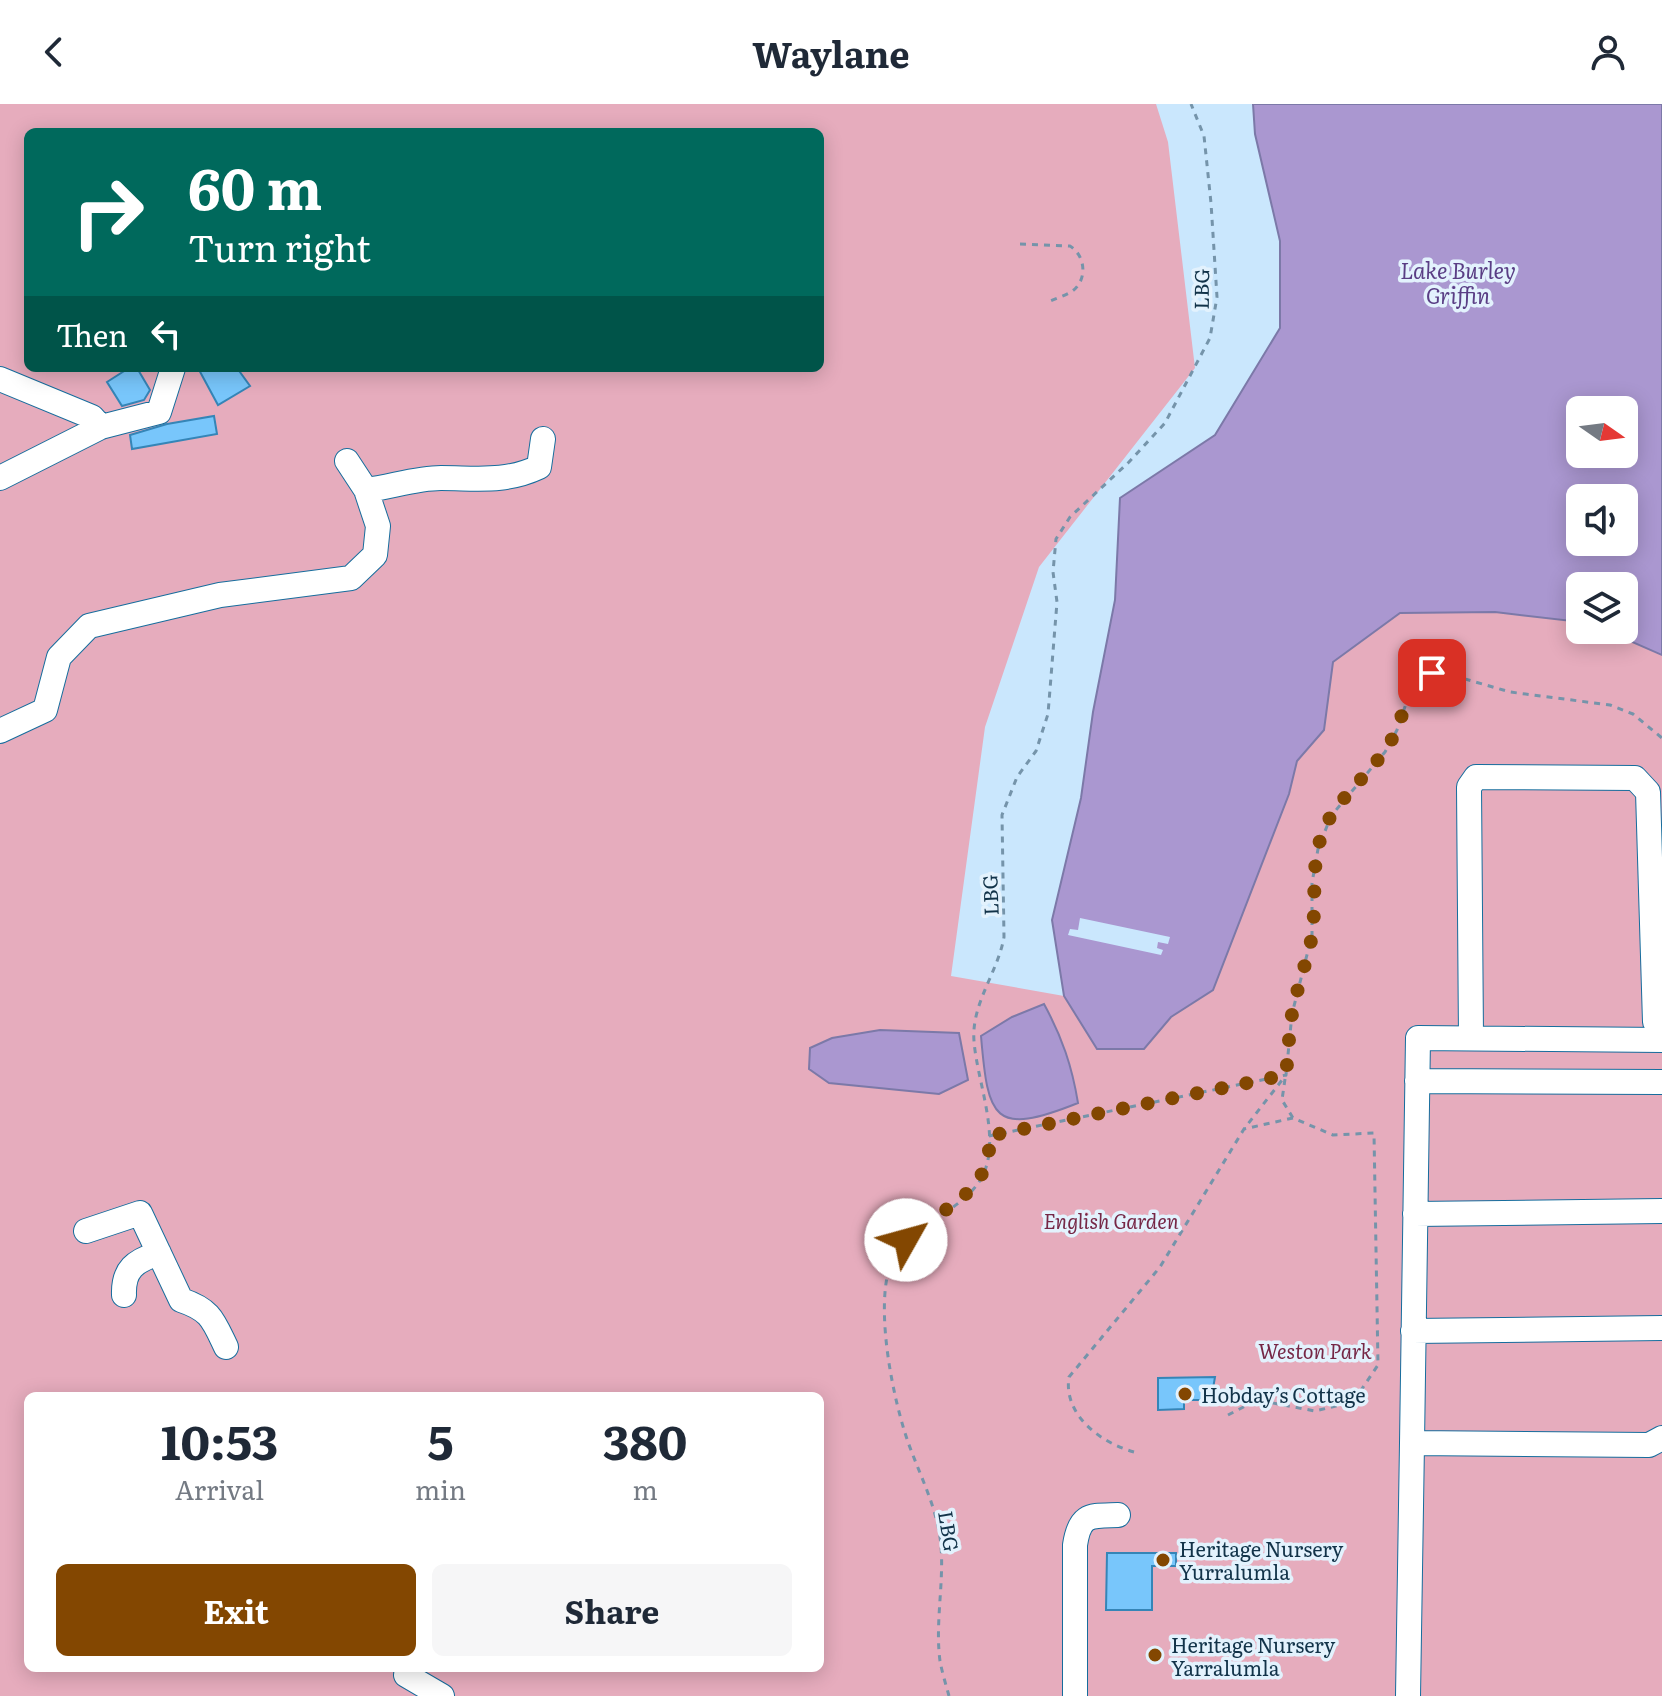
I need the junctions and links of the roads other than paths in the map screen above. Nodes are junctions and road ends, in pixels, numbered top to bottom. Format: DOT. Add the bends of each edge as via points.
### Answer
graph roads {
  1 [pos="172,372"];
  2 [pos="0,379"];
  3 [pos="101,427"];
  4 [pos="543,439"];
  5 [pos="347,461"];
  6 [pos="0,478"];
  7 [pos="366,490"];
  8 [pos="0,731"];
  9 [pos="1662,1030"];
  10 [pos="1471,1038"];
  11 [pos="1662,1040"];
  12 [pos="1417,1081"];
  13 [pos="1662,1082"];
  14 [pos="1662,1211"];
  15 [pos="1415,1214"];
  16 [pos="86,1231"];
  17 [pos="159,1253"];
  18 [pos="124,1295"];
  19 [pos="1662,1328"];
  20 [pos="1413,1331"];
  21 [pos="226,1347"];
  22 [pos="1662,1438"];
  23 [pos="1412,1443"];
  24 [pos="1118,1515"];
  25 [pos="406,1675"];
  26 [pos="442,1696"];
  27 [pos="1075,1696"];
  28 [pos="1408,1696"];
  1 -- 3 [label="street" via="159,412"];
  2 -- 3 [label="street" via="92,417"];
  3 -- 6 [label="street"];
  4 -- 7 [label="street" via="539,467 523,474 479,481 438,478"];
  5 -- 7 [label="street"];
  7 -- 8 [label="street" via="378,526 375,555 351,578 220,595 89,626 59,657 45,710"];
  9 -- 10 [label="street" via="1655,1022 1648,792 1635,778 1476,777 1469,787"];
  10 -- 11 [label="street"];
  10 -- 12 [label="street" via="1418,1038"];
  12 -- 13 [label="street"];
  12 -- 15 [label="street"];
  14 -- 15 [label="street"];
  15 -- 20 [label="street"];
  16 -- 17 [label="street" via="140,1213"];
  17 -- 18 [label="street" via="129,1267"];
  17 -- 21 [label="street" via="181,1300 210,1314"];
  19 -- 20 [label="street"];
  20 -- 23 [label="street"];
  22 -- 23 [label="street" via="1649,1445"];
  23 -- 28 [label="street"];
  24 -- 27 [label="street" via="1088,1516 1078,1526"];
  25 -- 26 [label="street"];
}
